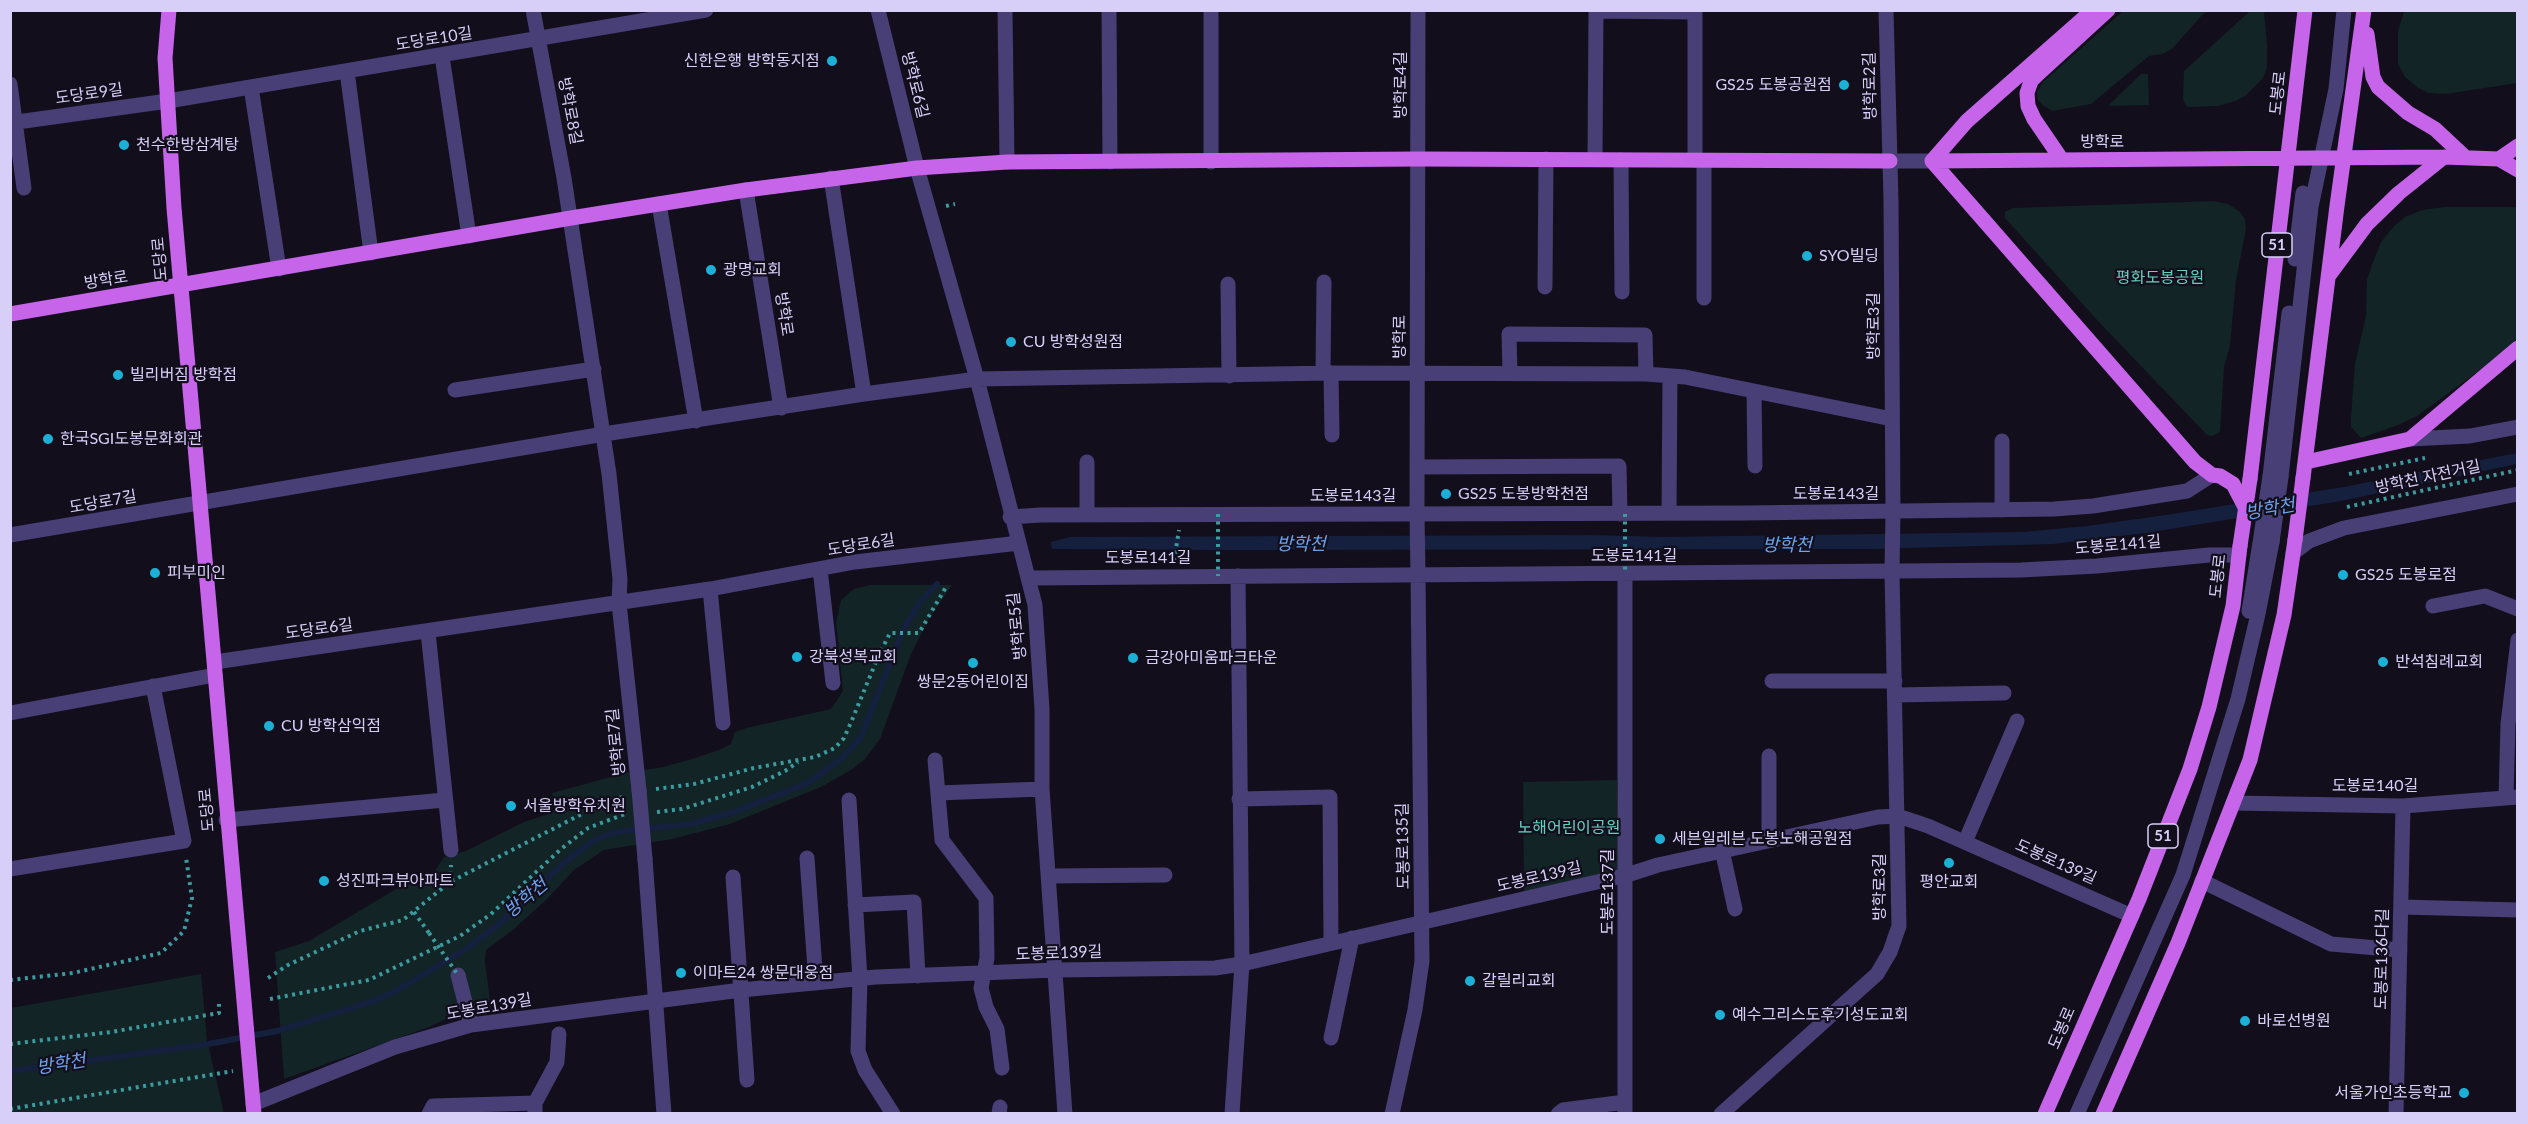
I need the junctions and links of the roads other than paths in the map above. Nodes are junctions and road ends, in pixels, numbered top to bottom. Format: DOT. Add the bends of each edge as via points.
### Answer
graph roads {
  1 [pos="169,10"];
  2 [pos="533,10"];
  3 [pos="706,10"];
  4 [pos="878,10"];
  5 [pos="1005,10"];
  6 [pos="1110,10"];
  7 [pos="1211,10"];
  8 [pos="1418,10"];
  9 [pos="1886,10"];
  10 [pos="2093,10"];
  11 [pos="2108,10"];
  12 [pos="2305,10"];
  13 [pos="2335,10"];
  14 [pos="2344,10"];
  15 [pos="2364,10"];
  16 [pos="1596,11"];
  17 [pos="538,40"];
  18 [pos="442,56"];
  19 [pos="347,71"];
  20 [pos="10,84"];
  21 [pos="251,87"];
  22 [pos="168,101"];
  23 [pos="13,122"];
  24 [pos="2517,146"];
  25 [pos="2315,157"];
  26 [pos="2344,157"];
  27 [pos="2444,157"];
  28 [pos="2466,158"];
  29 [pos="1418,159"];
  30 [pos="1546,159"];
  31 [pos="1595,159"];
  32 [pos="2288,159"];
  33 [pos="2499,159"];
  34 [pos="1621,160"];
  35 [pos="1890,160"];
  36 [pos="2062,160"];
  37 [pos="1700,161"];
  38 [pos="1932,161"];
  39 [pos="1007,162"];
  40 [pos="1110,162"];
  41 [pos="1211,162"];
  42 [pos="917,168"];
  43 [pos="2517,170"];
  44 [pos="831,178"];
  45 [pos="24,188"];
  46 [pos="746,190"];
  47 [pos="659,204"];
  48 [pos="571,218"];
  49 [pos="469,236"];
  50 [pos="371,253"];
  51 [pos="279,269"];
  52 [pos="2329,276"];
  53 [pos="1324,282"];
  54 [pos="1228,284"];
  55 [pos="180,286"];
  56 [pos="1545,287"];
  57 [pos="1622,292"];
  58 [pos="1704,298"];
  59 [pos="10,314"];
  60 [pos="2517,348"];
  61 [pos="594,369"];
  62 [pos="1327,373"];
  63 [pos="1419,373"];
  64 [pos="1510,373"];
  65 [pos="1229,375"];
  66 [pos="1646,375"];
  67 [pos="1670,376"];
  68 [pos="976,379"];
  69 [pos="455,390"];
  70 [pos="1754,391"];
  71 [pos="864,394"];
  72 [pos="781,408"];
  73 [pos="1892,419"];
  74 [pos="696,421"];
  75 [pos="2517,427"];
  76 [pos="604,435"];
  77 [pos="1332,435"];
  78 [pos="2410,439"];
  79 [pos="2002,441"];
  80 [pos="1087,462"];
  81 [pos="2306,462"];
  82 [pos="1755,466"];
  83 [pos="1417,467"];
  84 [pos="2212,475"];
  85 [pos="2517,494"];
  86 [pos="201,504"];
  87 [pos="2246,507"];
  88 [pos="2002,510"];
  89 [pos="1893,512"];
  90 [pos="1669,513"];
  91 [pos="1418,514"];
  92 [pos="1622,514"];
  93 [pos="1087,515"];
  94 [pos="1010,517"];
  95 [pos="10,536"];
  96 [pos="1019,543"];
  97 [pos="2266,543"];
  98 [pos="2294,547"];
  99 [pos="2239,551"];
  100 [pos="820,569"];
  101 [pos="1892,572"];
  102 [pos="1625,574"];
  103 [pos="1418,575"];
  104 [pos="1238,576"];
  105 [pos="1030,578"];
  106 [pos="710,589"];
  107 [pos="619,603"];
  108 [pos="2433,606"];
  109 [pos="2517,609"];
  110 [pos="428,632"];
  111 [pos="2517,640"];
  112 [pos="215,669"];
  113 [pos="2515,674"];
  114 [pos="1772,681"];
  115 [pos="833,683"];
  116 [pos="153,687"];
  117 [pos="1895,688"];
  118 [pos="2004,693"];
  119 [pos="10,713"];
  120 [pos="2017,721"];
  121 [pos="723,723"];
  122 [pos="1769,756"];
  123 [pos="935,760"];
  124 [pos="1042,789"];
  125 [pos="938,793"];
  126 [pos="2512,797"];
  127 [pos="1239,799"];
  128 [pos="445,800"];
  129 [pos="849,800"];
  130 [pos="2233,803"];
  131 [pos="2403,806"];
  132 [pos="1898,816"];
  133 [pos="226,820"];
  134 [pos="1769,840"];
  135 [pos="1965,842"];
  136 [pos="451,849"];
  137 [pos="1722,850"];
  138 [pos="807,858"];
  139 [pos="10,869"];
  140 [pos="1165,875"];
  141 [pos="1627,875"];
  142 [pos="1050,876"];
  143 [pos="733,877"];
  144 [pos="2202,881"];
  145 [pos="855,906"];
  146 [pos="2401,907"];
  147 [pos="1735,909"];
  148 [pos="2517,910"];
  149 [pos="2132,916"];
  150 [pos="1422,921"];
  151 [pos="1352,938"];
  152 [pos="1331,942"];
  153 [pos="2400,950"];
  154 [pos="1242,964"];
  155 [pos="1056,970"];
  156 [pos="985,974"];
  157 [pos="458,975"];
  158 [pos="918,976"];
  159 [pos="860,979"];
  160 [pos="816,983"];
  161 [pos="741,990"];
  162 [pos="655,1001"];
  163 [pos="471,1025"];
  164 [pos="559,1034"];
  165 [pos="1331,1038"];
  166 [pos="1002,1068"];
  167 [pos="747,1080"];
  168 [pos="535,1108"];
  169 [pos="1625,1108"];
  170 [pos="253,1109"];
  171 [pos="429,1113"];
  172 [pos="664,1113"];
  173 [pos="893,1113"];
  174 [pos="1065,1113"];
  175 [pos="1232,1113"];
  176 [pos="1392,1113"];
  177 [pos="1558,1113"];
  178 [pos="1721,1113"];
  179 [pos="2045,1113"];
  180 [pos="2067,1113"];
  181 [pos="2077,1113"];
  182 [pos="2103,1113"];
  183 [pos="2396,1113"];
  1 -- 22 [label="main road, 도당로" via="165,58"];
  2 -- 17 [label="street, 방학로8길"];
  3 -- 17 [label="street, 도당로10길"];
  4 -- 42 [label="street, 방학로6길"];
  5 -- 39 [label="street"];
  6 -- 40 [label="street"];
  7 -- 41 [label="street"];
  8 -- 29 [label="street, 방학로4길"];
  9 -- 35 [label="street, 방학로2길"];
  10 -- 38 [label="main road" via="1967,121"];
  11 -- 36 [label="main road" via="2031,81 2027,93 2034,119"];
  12 -- 32 [label="main road, 도봉로 / 51"];
  13 -- 25 [label="street"];
  14 -- 25 [label="street" via="2336,89"];
  15 -- 26 [label="main road"];
  15 -- 28 [label="main road" via="2373,77 2378,87"];
  16 -- 31 [label="street"];
  16 -- 37 [label="street" via="1695,12"];
  17 -- 18 [label="street, 도당로10길"];
  17 -- 48 [label="street, 방학로8길"];
  18 -- 19 [label="street, 도당로10길"];
  18 -- 49 [label="street"];
  19 -- 21 [label="street, 도당로10길"];
  19 -- 50 [label="street"];
  20 -- 23 [label="street"];
  21 -- 22 [label="street, 도당로10길"];
  21 -- 51 [label="street"];
  22 -- 23 [label="street, 도당로9길"];
  22 -- 55 [label="main road, 도당로"];
  23 -- 45 [label="street"];
  24 -- 33 [label="main road"];
  25 -- 26 [label="main road, 방학로"];
  25 -- 32 [label="main road, 방학로"];
  25 -- 97 [label="street, bridge"];
  26 -- 27 [label="main road, 방학로"];
  26 -- 52 [label="main road"];
  27 -- 28 [label="main road, 방학로"];
  27 -- 52 [label="main road" via="2367,224"];
  28 -- 33 [label="main road, 방학로"];
  29 -- 30 [label="main road, 방학로"];
  29 -- 41 [label="main road, 방학로"];
  29 -- 63 [label="street, 방학로"];
  30 -- 31 [label="main road, 방학로"];
  30 -- 56 [label="street"];
  31 -- 34 [label="main road, 방학로"];
  32 -- 36 [label="main road, 방학로"];
  32 -- 87 [label="main road, 도봉로 / 51, bridge"];
  33 -- 43 [label="main road, 방학로"];
  34 -- 37 [label="main road, 방학로"];
  34 -- 57 [label="street"];
  35 -- 37 [label="main road, 방학로"];
  35 -- 38 [label="street, 방학로"];
  35 -- 73 [label="street, 방학로3길"];
  36 -- 38 [label="main road, 방학로"];
  37 -- 58 [label="street"];
  38 -- 84 [label="main road" via="2195,462"];
  39 -- 40 [label="main road, 방학로"];
  39 -- 42 [label="main road, 방학로"];
  40 -- 41 [label="main road, 방학로"];
  42 -- 44 [label="main road, 방학로"];
  42 -- 68 [label="street, 방학로5길"];
  44 -- 46 [label="main road, 방학로"];
  44 -- 71 [label="street"];
  46 -- 47 [label="main road, 방학로"];
  46 -- 72 [label="street, 방학로"];
  47 -- 48 [label="main road, 방학로"];
  47 -- 74 [label="street"];
  48 -- 49 [label="main road, 방학로"];
  48 -- 61 [label="street, 방학로7길"];
  49 -- 50 [label="main road, 방학로"];
  50 -- 51 [label="main road, 방학로"];
  51 -- 55 [label="main road, 방학로"];
  52 -- 81 [label="main road"];
  53 -- 62 [label="street"];
  54 -- 65 [label="street"];
  55 -- 59 [label="main road, 방학로"];
  55 -- 86 [label="main road, 도당로"];
  60 -- 78 [label="main road"];
  61 -- 69 [label="street"];
  61 -- 76 [label="street, 방학로7길"];
  62 -- 63 [label="street"];
  62 -- 65 [label="street"];
  62 -- 77 [label="street"];
  63 -- 64 [label="street"];
  63 -- 83 [label="street, 방학로"];
  64 -- 66 [label="street"];
  64 -- 66 [label="street" via="1509,334 1646,335"];
  65 -- 68 [label="street"];
  66 -- 67 [label="street"];
  67 -- 70 [label="street"];
  67 -- 90 [label="street"];
  68 -- 71 [label="street"];
  68 -- 94 [label="street, 방학로5길"];
  70 -- 73 [label="street"];
  70 -- 82 [label="street"];
  71 -- 72 [label="street"];
  72 -- 74 [label="street"];
  73 -- 89 [label="street, 방학로3길"];
  74 -- 76 [label="street"];
  75 -- 78 [label="street" via="2470,436"];
  76 -- 86 [label="street"];
  76 -- 107 [label="street, 방학로7길" via="620,579"];
  78 -- 81 [label="main road"];
  79 -- 88 [label="street"];
  80 -- 93 [label="street"];
  81 -- 98 [label="main road, bridge"];
  83 -- 91 [label="street, 방학로"];
  83 -- 92 [label="street" via="1619,466"];
  84 -- 87 [label="main road" via="2233,484"];
  84 -- 88 [label="street, 도봉로143길" via="2187,492 2093,506"];
  85 -- 98 [label="street" via="2343,528"];
  86 -- 95 [label="street, 도당로7길"];
  86 -- 112 [label="main road, 도당로"];
  87 -- 99 [label="main road, 도봉로 / 51, bridge"];
  88 -- 89 [label="street, 도봉로143길"];
  89 -- 90 [label="street, 도봉로143길"];
  89 -- 101 [label="street, 방학로3길, bridge"];
  90 -- 92 [label="street, 도봉로143길"];
  91 -- 92 [label="street, 도봉로143길"];
  91 -- 93 [label="street, 도봉로143길"];
  91 -- 103 [label="street, 도봉로135길, bridge"];
  93 -- 94 [label="street, 도봉로143길"];
  94 -- 96 [label="street, 방학로5길"];
  96 -- 100 [label="street, 도당로6길"];
  96 -- 105 [label="street, 방학로5길"];
  97 -- 180 [label="street" via="2230,699 2172,881"];
  97 -- 181 [label="street" via="2258,614 2238,699 2183,875"];
  98 -- 130 [label="main road" via="2284,615 2250,760"];
  99 -- 101 [label="street, 도봉로141길" via="2097,566"];
  99 -- 149 [label="main road, 도봉로 / 51" via="2233,606 2209,707 2190,769"];
  100 -- 106 [label="street, 도당로6길"];
  100 -- 115 [label="street"];
  101 -- 102 [label="street, 도봉로141길"];
  101 -- 117 [label="street, 방학로3길"];
  102 -- 103 [label="street, 도봉로141길"];
  102 -- 141 [label="street, 도봉로137길"];
  103 -- 104 [label="street, 도봉로141길"];
  103 -- 150 [label="street, 도봉로135길"];
  104 -- 105 [label="street, 도봉로141길"];
  104 -- 127 [label="street"];
  105 -- 124 [label="street, 방학로5길" via="1041,697"];
  106 -- 107 [label="street, 도당로6길"];
  106 -- 121 [label="street"];
  107 -- 110 [label="street, 도당로6길"];
  107 -- 162 [label="street, 방학로7길, bridge" via="639,790"];
  108 -- 109 [label="street" via="2485,596"];
  110 -- 112 [label="street, 도당로6길"];
  110 -- 128 [label="street"];
  111 -- 113 [label="street"];
  112 -- 116 [label="street, 도당로6길"];
  112 -- 133 [label="main road, 도당로"];
  113 -- 126 [label="street" via="2508,724"];
  114 -- 117 [label="street"];
  116 -- 119 [label="street, 도당로6길"];
  116 -- 139 [label="street" via="184,841"];
  117 -- 118 [label="street"];
  117 -- 132 [label="street, 방학로3길"];
  120 -- 135 [label="street"];
  122 -- 134 [label="street"];
  123 -- 125 [label="street"];
  124 -- 125 [label="street"];
  124 -- 142 [label="street, 방학로5길"];
  125 -- 156 [label="street" via="942,840 986,898"];
  126 -- 131 [label="street, 도봉로140길"];
  127 -- 152 [label="street" via="1330,797"];
  127 -- 154 [label="street"];
  128 -- 133 [label="street"];
  128 -- 136 [label="street"];
  129 -- 145 [label="street"];
  130 -- 131 [label="street, 도봉로140길"];
  130 -- 144 [label="main road"];
  131 -- 146 [label="street, 도봉로136다길"];
  132 -- 134 [label="street, 도봉로139길"];
  132 -- 135 [label="street, 도봉로139길"];
  132 -- 178 [label="street, 방학로3길" via="1899,926 1877,974"];
  133 -- 170 [label="main road, 도당로"];
  134 -- 137 [label="street, 도봉로139길"];
  135 -- 149 [label="street, 도봉로139길"];
  137 -- 141 [label="street, 도봉로139길"];
  137 -- 147 [label="street"];
  138 -- 160 [label="street"];
  140 -- 142 [label="street"];
  141 -- 150 [label="street, 도봉로139길"];
  141 -- 169 [label="street, 도봉로137길"];
  142 -- 155 [label="street, 방학로5길"];
  143 -- 161 [label="street"];
  144 -- 153 [label="street" via="2331,944"];
  144 -- 182 [label="main road"];
  145 -- 158 [label="street" via="914,902"];
  145 -- 159 [label="street"];
  146 -- 148 [label="street"];
  146 -- 153 [label="street, 도봉로136다길"];
  149 -- 179 [label="main road, 도봉로 / 51"];
  150 -- 151 [label="street, 도봉로139길"];
  150 -- 176 [label="street, 도봉로135길" via="1422,961 1415,1010"];
  151 -- 152 [label="street, 도봉로139길"];
  151 -- 165 [label="street"];
  152 -- 154 [label="street, 도봉로139길"];
  153 -- 183 [label="street, 도봉로136다길"];
  154 -- 155 [label="street, 도봉로139길" via="1215,968"];
  154 -- 175 [label="street"];
  155 -- 156 [label="street, 도봉로139길"];
  155 -- 174 [label="street, 방학로5길"];
  156 -- 158 [label="street, 도봉로139길"];
  156 -- 166 [label="street" via="981,988 997,1029"];
  157 -- 163 [label="street"];
  158 -- 159 [label="street, 도봉로139길"];
  159 -- 160 [label="street, 도봉로139길"];
  159 -- 173 [label="street" via="858,1051 865,1070"];
  160 -- 161 [label="street, 도봉로139길"];
  161 -- 162 [label="street, 도봉로139길"];
  161 -- 167 [label="street"];
  162 -- 163 [label="street, 도봉로139길"];
  162 -- 172 [label="street, 방학로7길"];
  163 -- 170 [label="street, 도봉로139길" via="394,1047"];
  164 -- 168 [label="street" via="557,1062"];
  168 -- 171 [label="street" via="433,1106"];
  169 -- 177 [label="street, 도봉로137길"];
}
